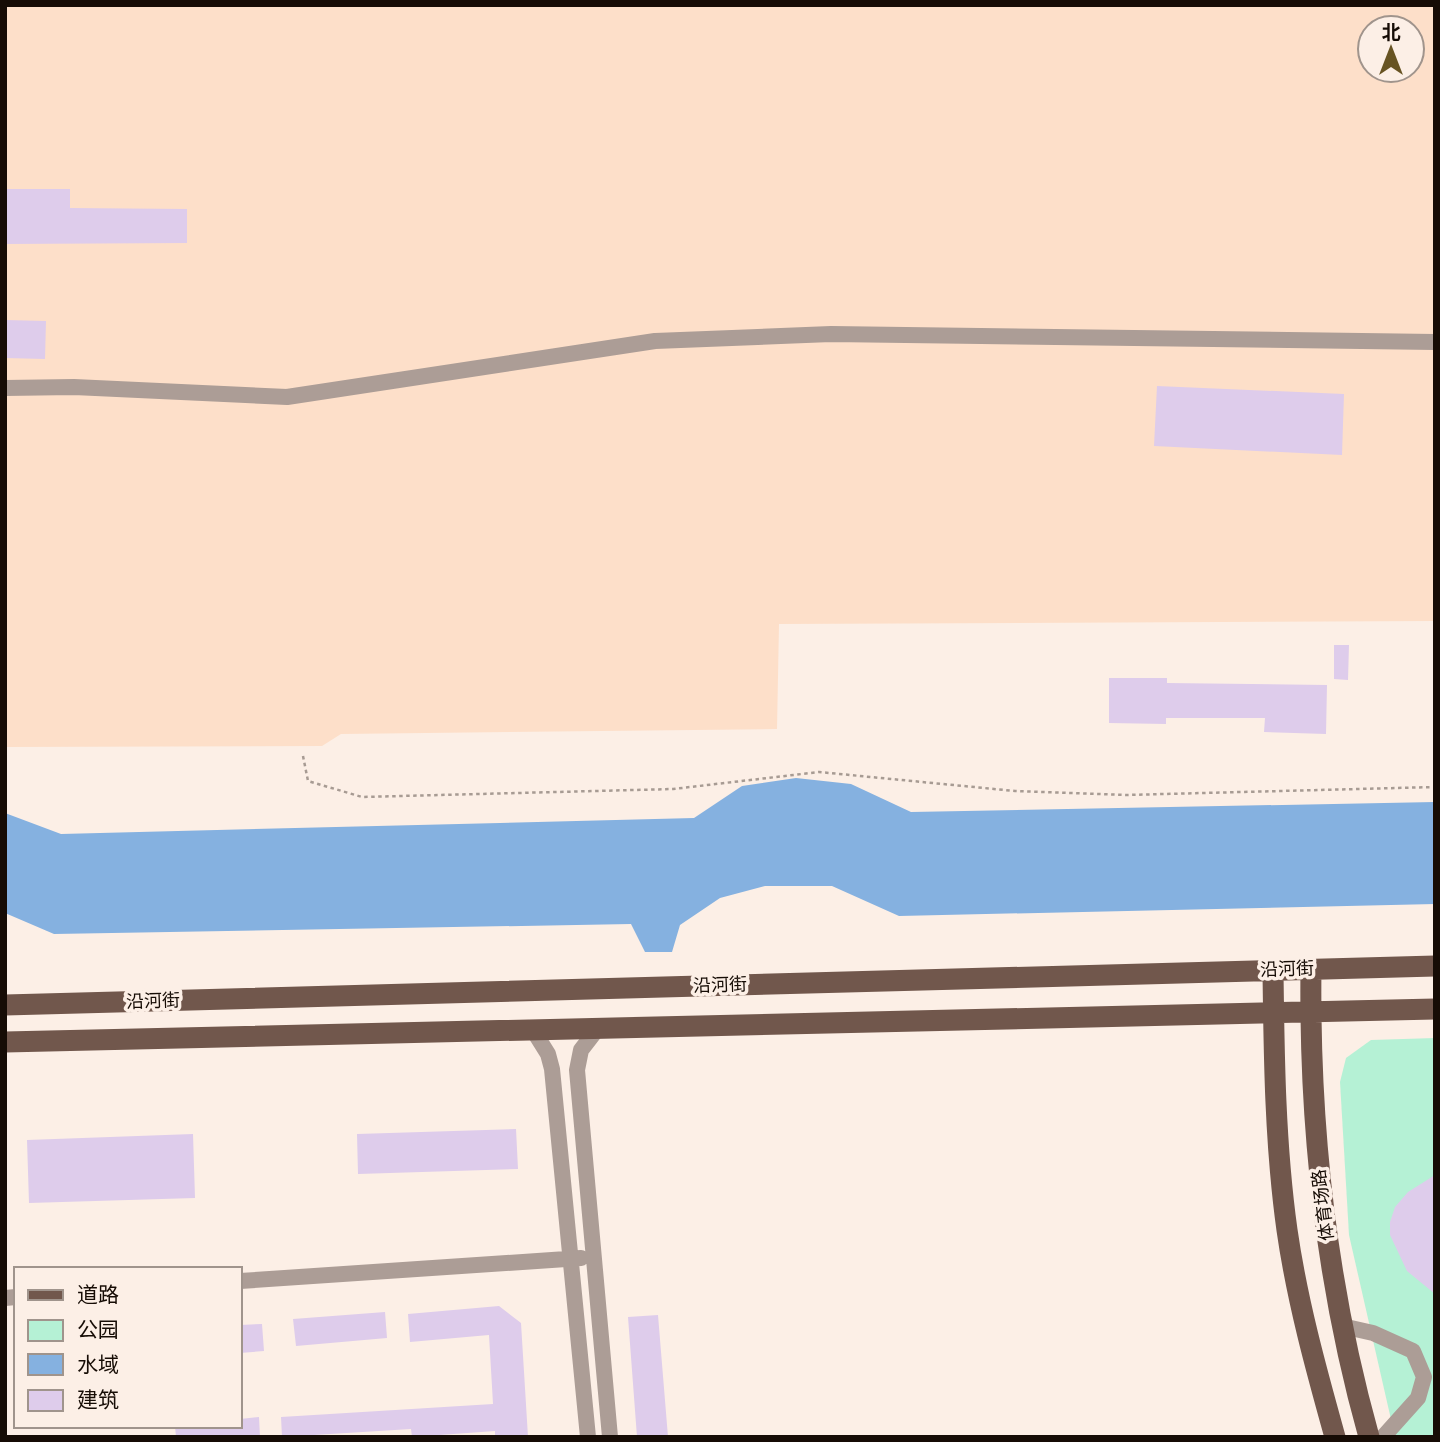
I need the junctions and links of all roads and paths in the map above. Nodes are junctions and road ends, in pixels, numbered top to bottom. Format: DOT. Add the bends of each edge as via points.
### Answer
graph roads {
  1 [pos="1435,342"];
  2 [pos="5,388"];
  3 [pos="303,756"];
  4 [pos="1435,787"];
  5 [pos="1435,965"];
  6 [pos="1311,968"];
  7 [pos="1273,970"];
  8 [pos="5,1005"];
  9 [pos="1435,1009"];
  10 [pos="1273,1013"];
  11 [pos="1311,1013"];
  12 [pos="598,1028"];
  13 [pos="533,1030"];
  14 [pos="5,1042"];
  15 [pos="594,1257"];
  16 [pos="570,1259"];
  17 [pos="242,1282"];
  18 [pos="1342,1326"];
  19 [pos="1429,1376"];
  20 [pos="588,1437"];
  21 [pos="610,1437"];
  22 [pos="1335,1437"];
  23 [pos="1369,1437"];
  24 [pos="1383,1437"];
  1 -- 2 [label="street" via="831,334 655,341 287,397"];
  3 -- 4 [label="path" via="308,780 362,797 673,789 819,772 1015,791 1126,795"];
  5 -- 6 [label="main road, 沿河街"];
  6 -- 7 [label="main road, 沿河街"];
  6 -- 11 [label="main road, 体育场路"];
  7 -- 8 [label="main road, 沿河街"];
  7 -- 10 [label="main road"];
  9 -- 11 [label="main road"];
  10 -- 11 [label="main road"];
  10 -- 12 [label="main road"];
  10 -- 22 [label="main road" via="1288,1233"];
  11 -- 18 [label="main road, 体育场路" via="1321,1201"];
  12 -- 13 [label="main road"];
  12 -- 15 [label="street" via="580,1050 577,1070"];
  13 -- 14 [label="main road"];
  13 -- 16 [label="street" via="552,1069"];
  15 -- 16 [label="street"];
  15 -- 21 [label="street"];
  16 -- 17 [label="street"];
  16 -- 20 [label="street"];
  18 -- 19 [label="street" via="1373,1333 1413,1351"];
  18 -- 23 [label="main road, 体育场路"];
  19 -- 24 [label="street" via="1418,1398"];
}
